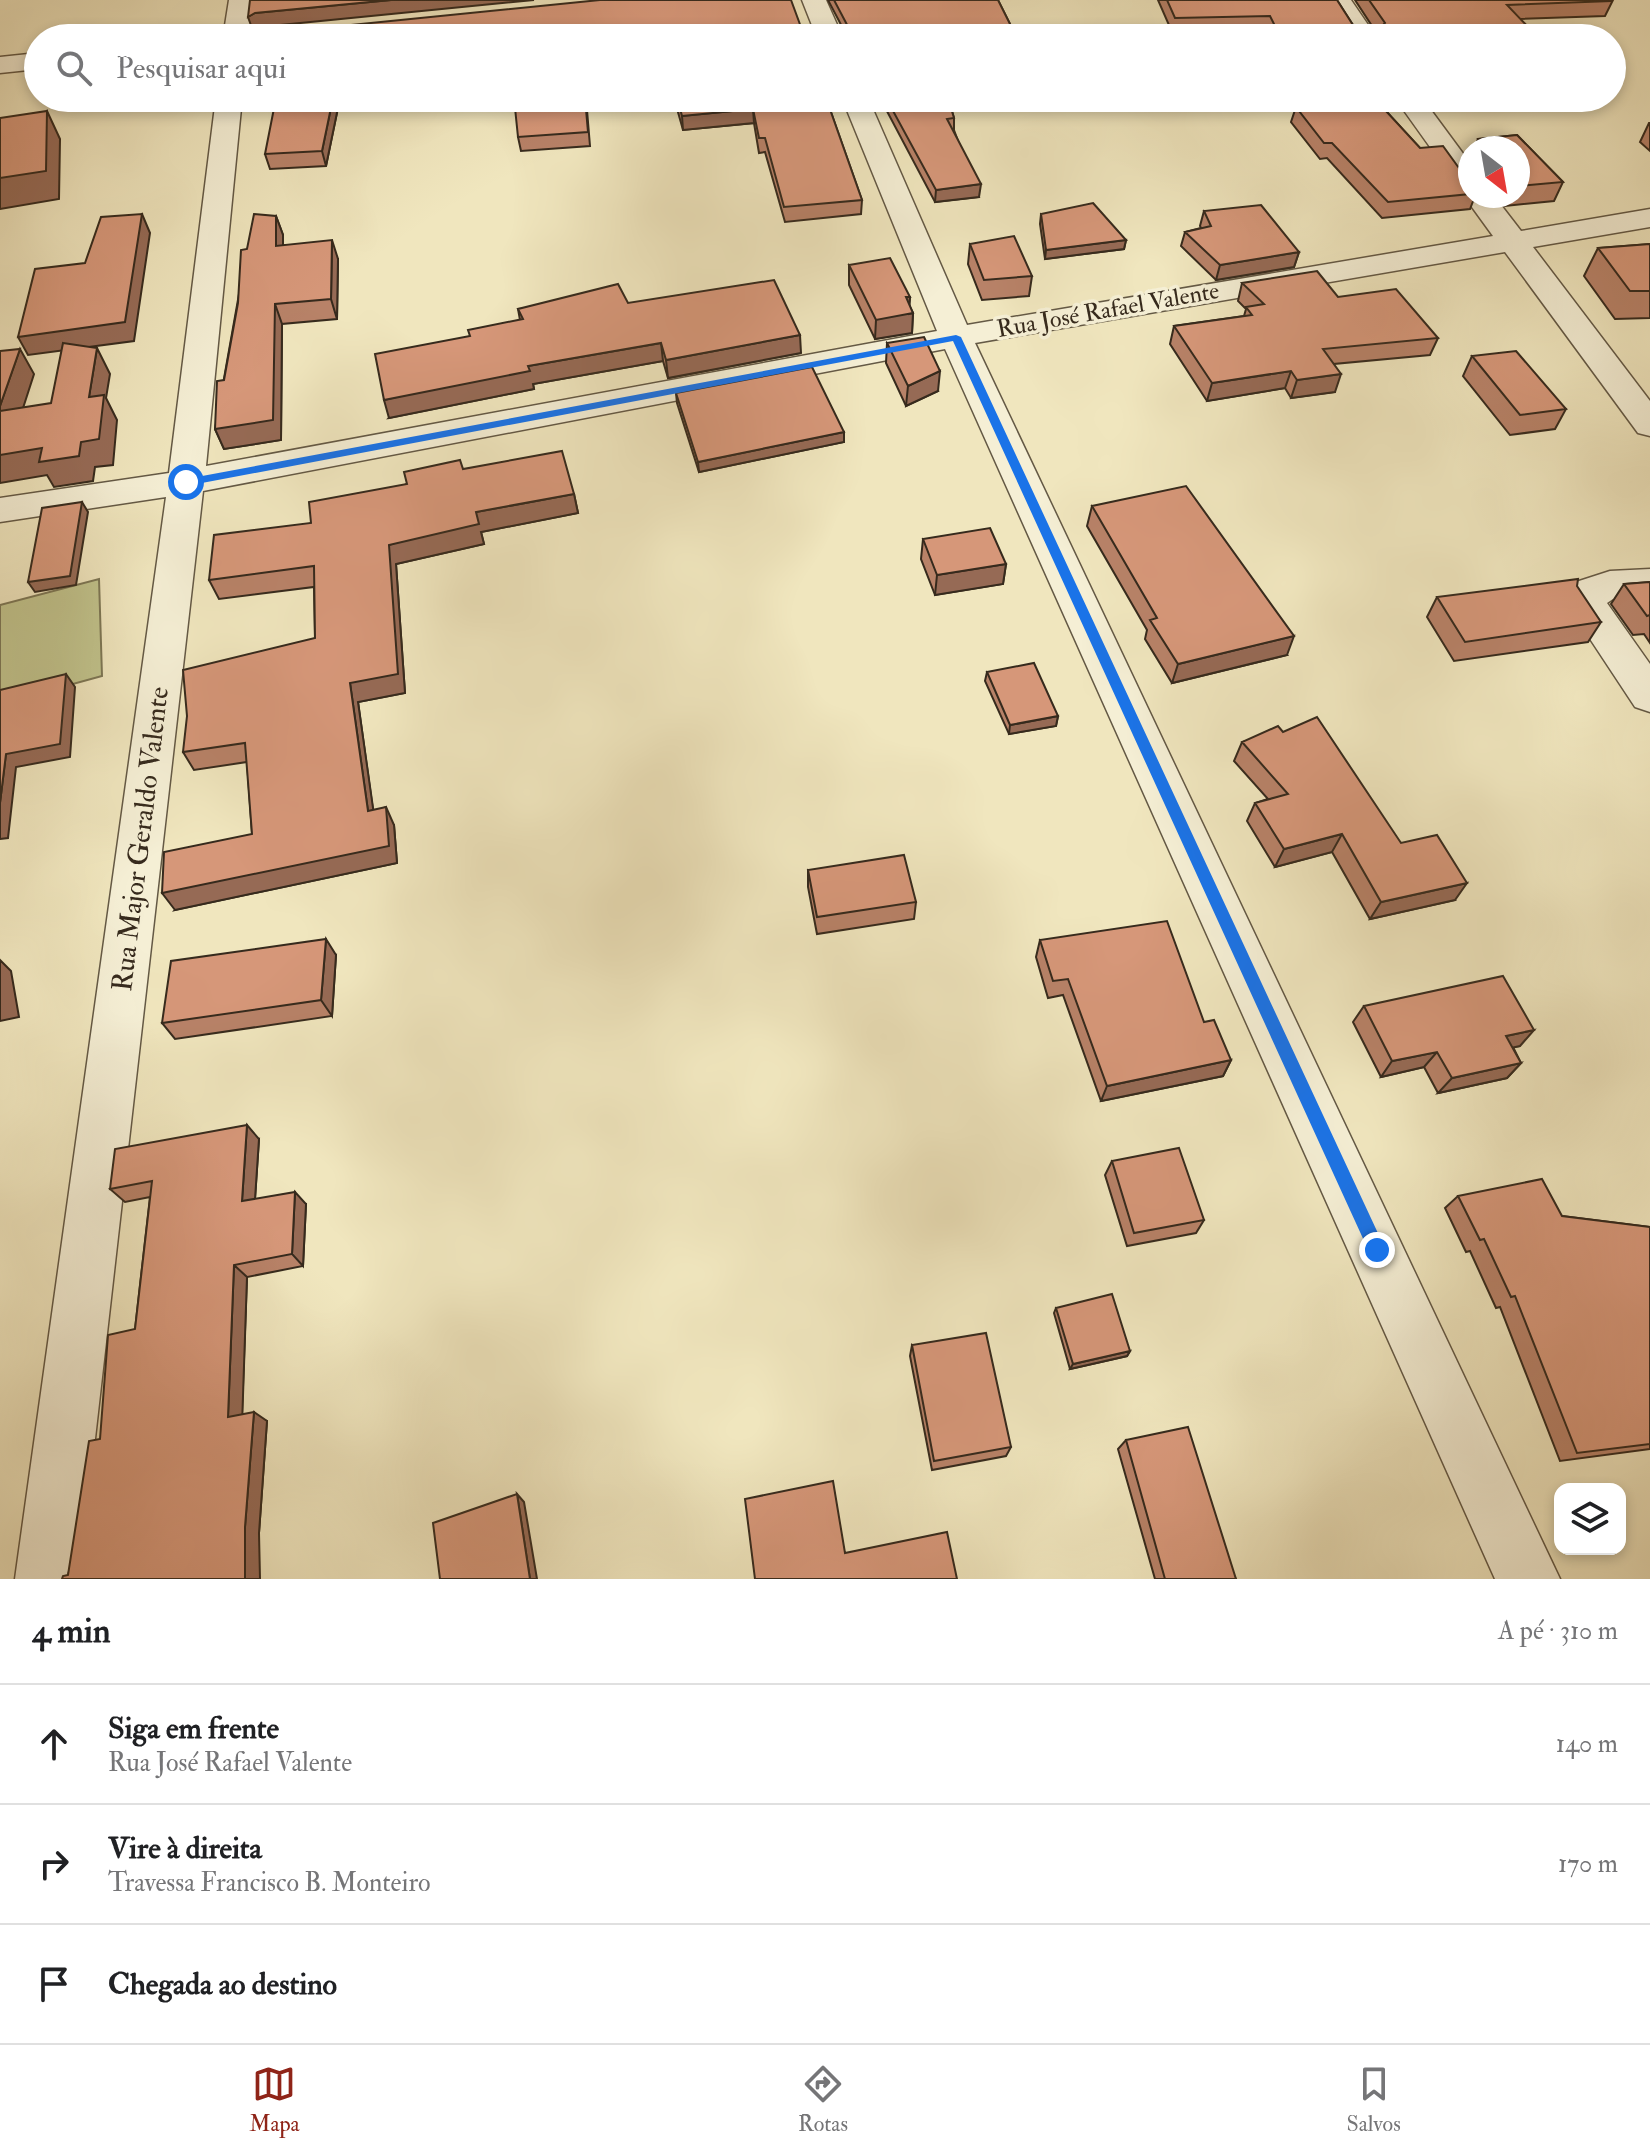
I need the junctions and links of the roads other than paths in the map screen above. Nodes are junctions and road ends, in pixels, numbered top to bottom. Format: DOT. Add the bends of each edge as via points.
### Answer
graph roads {
  1 [pos="241,0"];
  2 [pos="814,0"];
  3 [pos="1339,0"];
  4 [pos="238,24"];
  5 [pos="824,24"];
  6 [pos="1355,24"];
  7 [pos="24,62"];
  8 [pos="0,65"];
  9 [pos="227,112"];
  10 [pos="861,112"];
  11 [pos="1418,112"];
  12 [pos="1458,167"];
  13 [pos="1488,208"];
  14 [pos="1650,218"];
  15 [pos="1512,240"];
  16 [pos="956,337"];
  17 [pos="1650,425"];
  18 [pos="186,482"];
  19 [pos="0,510"];
  20 [pos="1650,583"];
  21 [pos="1650,696"];
  22 [pos="47,1579"];
  23 [pos="1528,1579"];
  1 -- 4 [label="street"];
  2 -- 5 [label="street"];
  3 -- 6 [label="street"];
  7 -- 8 [label="street"];
  9 -- 18 [label="street, Rua Major Geraldo Valente"];
  10 -- 16 [label="street"];
  11 -- 12 [label="street"];
  13 -- 15 [label="street"];
  14 -- 15 [label="street, Rua José Rafael Valente"];
  15 -- 16 [label="street, Rua José Rafael Valente"];
  15 -- 17 [label="street"];
  16 -- 18 [label="street, Rua José Rafael Valente"];
  16 -- 23 [label="street"];
  18 -- 19 [label="street, Rua José Rafael Valente"];
  18 -- 22 [label="street, Rua Major Geraldo Valente"];
  20 -- 21 [label="street" via="1610,585 1590,592 1587,604"];
}
